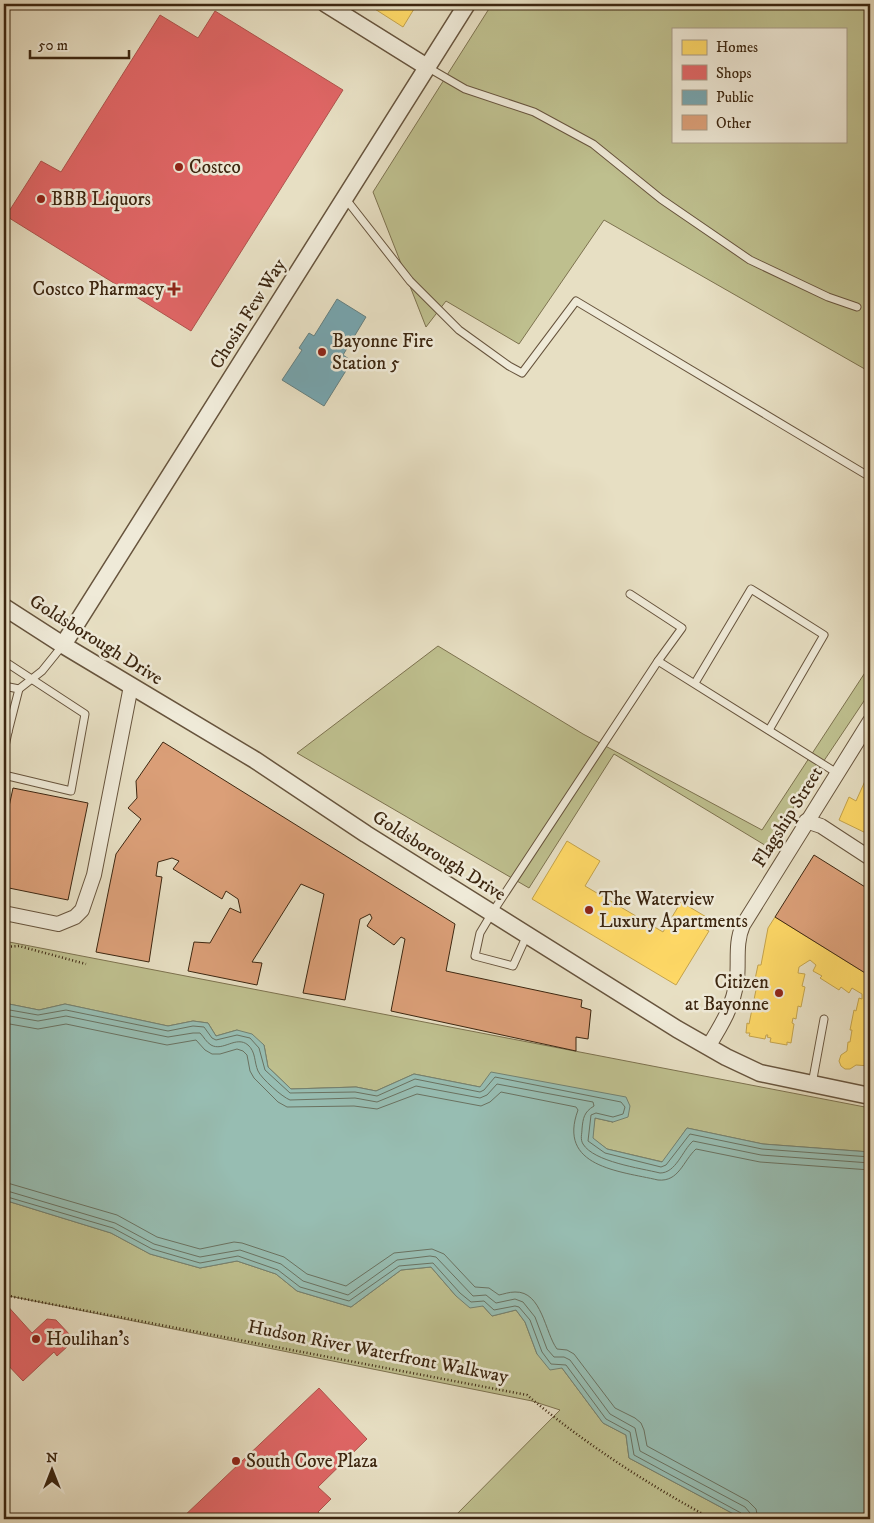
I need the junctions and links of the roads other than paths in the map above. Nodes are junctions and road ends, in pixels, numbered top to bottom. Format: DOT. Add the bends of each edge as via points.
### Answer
graph roads {
  1 [pos="326,4"];
  2 [pos="467,4"];
  3 [pos="427,67"];
  4 [pos="345,197"];
  5 [pos="857,307"];
  6 [pos="870,477"];
  7 [pos="630,594"];
  8 [pos="4,607"];
  9 [pos="63,645"];
  10 [pos="4,660"];
  11 [pos="658,661"];
  12 [pos="32,678"];
  13 [pos="695,683"];
  14 [pos="4,686"];
  15 [pos="131,686"];
  16 [pos="19,689"];
  17 [pos="870,721"];
  18 [pos="770,730"];
  19 [pos="6,731"];
  20 [pos="4,752"];
  21 [pos="837,772"];
  22 [pos="4,776"];
  23 [pos="806,821"];
  24 [pos="870,858"];
  25 [pos="492,912"];
  26 [pos="4,913"];
  27 [pos="527,935"];
  28 [pos="824,1018"];
  29 [pos="708,1047"];
  30 [pos="812,1084"];
  31 [pos="870,1096"];
  1 -- 3 [label="street"];
  2 -- 3 [label="street, Chosin Few Way"];
  3 -- 4 [label="street, Chosin Few Way"];
  3 -- 5 [label="lane" via="465,89 534,112 593,144 661,199 750,260 828,297"];
  4 -- 6 [label="lane" via="410,282 459,330 522,373 576,301"];
  4 -- 9 [label="street, Chosin Few Way"];
  7 -- 11 [label="lane" via="682,628"];
  8 -- 9 [label="street, Goldsborough Drive"];
  9 -- 12 [label="lane"];
  9 -- 15 [label="street, Goldsborough Drive"];
  10 -- 12 [label="lane"];
  11 -- 13 [label="lane"];
  11 -- 25 [label="lane"];
  12 -- 16 [label="lane"];
  12 -- 22 [label="lane" via="85,714 71,791"];
  13 -- 18 [label="lane"];
  13 -- 18 [label="lane" via="751,589 824,635"];
  14 -- 16 [label="lane"];
  15 -- 25 [label="street, Goldsborough Drive" via="255,760"];
  15 -- 26 [label="street" via="98,857 82,910 75,917 58,924"];
  16 -- 19 [label="lane"];
  17 -- 21 [label="street, Flagship Street"];
  18 -- 21 [label="lane"];
  19 -- 20 [label="lane"];
  21 -- 23 [label="street, Flagship Street"];
  23 -- 24 [label="street" via="821,826"];
  23 -- 29 [label="street, Flagship Street" via="742,925 736,989 727,1016"];
  25 -- 27 [label="street, Goldsborough Drive"];
  25 -- 27 [label="lane" via="480,933 475,956 513,966"];
  27 -- 29 [label="street, Goldsborough Drive"];
  28 -- 30 [label="lane"];
  29 -- 30 [label="street, Goldsborough Drive" via="760,1073"];
  30 -- 31 [label="street, Goldsborough Drive"];
}
